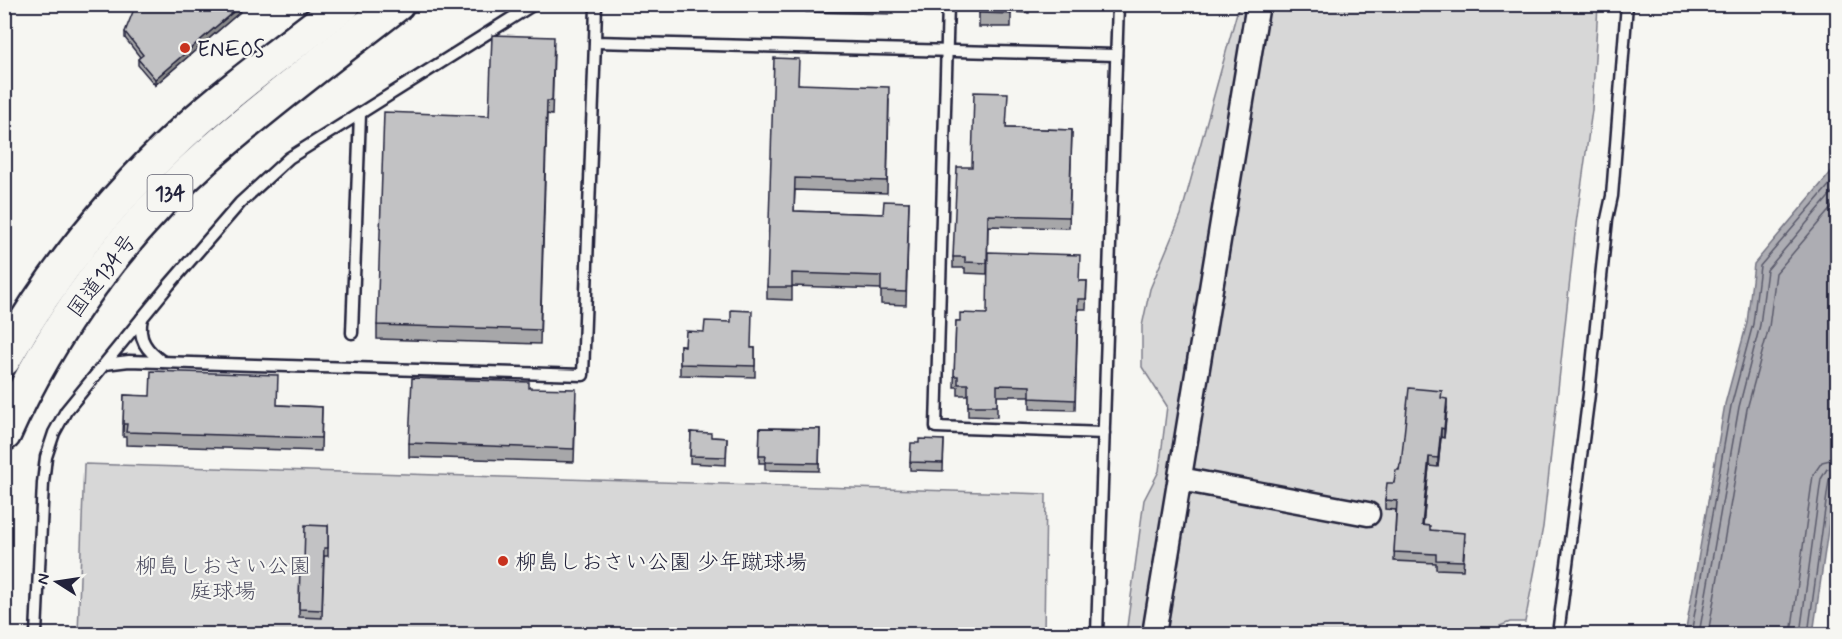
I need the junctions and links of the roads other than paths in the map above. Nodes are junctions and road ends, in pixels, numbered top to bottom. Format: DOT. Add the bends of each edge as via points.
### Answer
graph roads {
  1 [pos="344,4"];
  2 [pos="397,4"];
  3 [pos="534,4"];
  4 [pos="596,4"];
  5 [pos="948,4"];
  6 [pos="1118,4"];
  7 [pos="1258,4"];
  8 [pos="1627,4"];
  9 [pos="595,42"];
  10 [pos="946,51"];
  11 [pos="1116,55"];
  12 [pos="360,114"];
  13 [pos="142,318"];
  14 [pos="352,333"];
  15 [pos="4,359"];
  16 [pos="164,362"];
  17 [pos="105,363"];
  18 [pos="1104,433"];
  19 [pos="4,434"];
  20 [pos="1180,479"];
  21 [pos="1368,514"];
  22 [pos="36,634"];
  23 [pos="1097,634"];
  24 [pos="1154,634"];
  25 [pos="1558,634"];
  1 -- 15 [label="highway, 国道134号 / 134" via="185,131 119,196 43,293"];
  2 -- 19 [label="highway, 国道134号 / 134" via="250,119 146,218 73,311"];
  3 -- 12 [label="lane"];
  4 -- 9 [label="lane"];
  5 -- 10 [label="lane"];
  6 -- 11 [label="lane"];
  7 -- 20 [label="street"];
  8 -- 25 [label="lane" via="1612,196"];
  9 -- 10 [label="lane"];
  9 -- 16 [label="lane" via="583,375"];
  10 -- 11 [label="lane"];
  10 -- 18 [label="lane" via="936,427"];
  11 -- 18 [label="lane"];
  12 -- 13 [label="lane" via="289,158 240,203"];
  12 -- 14 [label="lane"];
  13 -- 16 [label="lane" via="140,336 149,351"];
  13 -- 17 [label="lane"];
  16 -- 17 [label="lane"];
  17 -- 22 [label="lane" via="66,411 46,457"];
  18 -- 23 [label="lane"];
  20 -- 21 [label="street"];
  20 -- 24 [label="street"];
}
